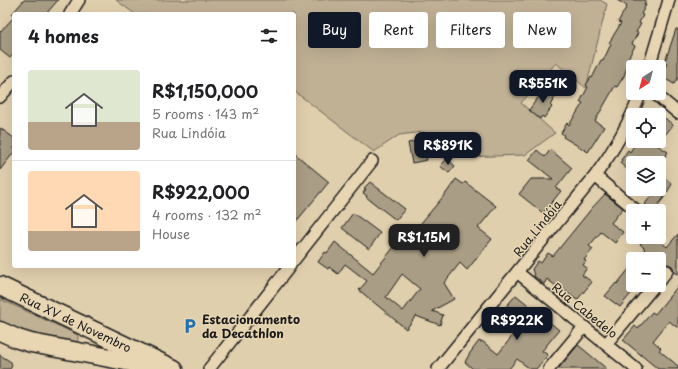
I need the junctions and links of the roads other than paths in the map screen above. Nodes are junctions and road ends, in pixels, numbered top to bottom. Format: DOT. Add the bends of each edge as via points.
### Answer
graph roads {
  1 [pos="79,0"];
  2 [pos="669,0"];
  3 [pos="71,12"];
  4 [pos="651,60"];
  5 [pos="12,83"];
  6 [pos="0,97"];
  7 [pos="638,100"];
  8 [pos="662,100"];
  9 [pos="678,113"];
  10 [pos="372,161"];
  11 [pos="596,176"];
  12 [pos="630,204"];
  13 [pos="296,257"];
  14 [pos="288,268"];
  15 [pos="517,272"];
  16 [pos="0,286"];
  17 [pos="649,292"];
  18 [pos="584,326"];
  19 [pos="90,329"];
  20 [pos="0,331"];
  21 [pos="606,344"];
  22 [pos="64,349"];
  23 [pos="168,369"];
  24 [pos="174,369"];
  25 [pos="209,369"];
  26 [pos="438,369"];
  27 [pos="549,369"];
  28 [pos="636,369"];
  1 -- 3 [label="street"];
  2 -- 4 [label="street"];
  5 -- 6 [label="street"];
  7 -- 11 [label="street, Rua Lindóia" via="621,137"];
  8 -- 9 [label="street"];
  10 -- 13 [label="street"];
  11 -- 12 [label="street"];
  11 -- 15 [label="street, Rua Lindóia"];
  14 -- 25 [label="street"];
  15 -- 18 [label="street, Rua Cabedelo"];
  15 -- 26 [label="street, Rua Lindóia"];
  16 -- 19 [label="main road, Rua XV de Novembro"];
  17 -- 21 [label="street"];
  18 -- 21 [label="street, Rua Cabedelo"];
  18 -- 27 [label="street"];
  19 -- 22 [label="main road" via="83,342 76,347"];
  19 -- 24 [label="main road, Rua XV de Novembro"];
  20 -- 22 [label="main road, Rua XV de Novembro" via="31,343"];
  21 -- 28 [label="street, Rua Cabedelo"];
  22 -- 23 [label="main road, Rua XV de Novembro"];
}
